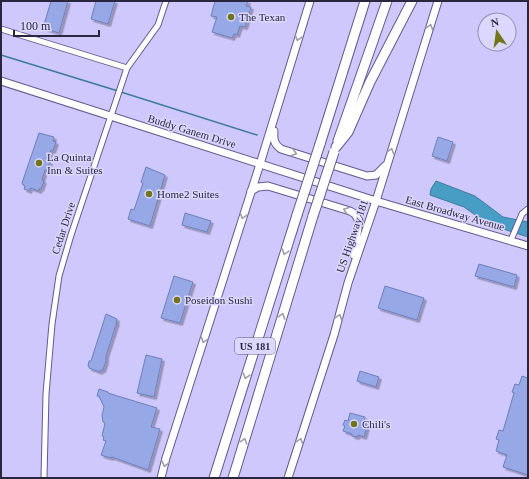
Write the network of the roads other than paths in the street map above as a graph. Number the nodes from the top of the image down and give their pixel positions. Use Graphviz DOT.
graph roads {
  1 [pos="166,1"];
  2 [pos="310,1"];
  3 [pos="365,1"];
  4 [pos="386,1"];
  5 [pos="412,1"];
  6 [pos="438,1"];
  7 [pos="1,28"];
  8 [pos="127,68"];
  9 [pos="1,81"];
  10 [pos="280,99"];
  11 [pos="112,116"];
  12 [pos="335,149"];
  13 [pos="260,164"];
  14 [pos="386,165"];
  15 [pos="251,191"];
  16 [pos="376,201"];
  17 [pos="528,209"];
  18 [pos="513,237"];
  19 [pos="528,246"];
  20 [pos="348,283"];
  21 [pos="220,459"];
  22 [pos="44,478"];
  23 [pos="161,478"];
  24 [pos="207,478"];
  25 [pos="214,478"];
  26 [pos="233,478"];
  27 [pos="288,478"];
  1 -- 8 [label="street, Cedar Drive"];
  2 -- 10 [label="main road, one-way"];
  3 -- 21 [label="highway, US 181, one-way, bridge"];
  4 -- 12 [label="highway, US 181"];
  5 -- 12 [label="highway"];
  14 -- 6 [label="main road, US Highway 181, one-way"];
  7 -- 8 [label="street"];
  8 -- 11 [label="street, Cedar Drive"];
  9 -- 11 [label="main road, Buddy Ganem Drive"];
  10 -- 13 [label="main road"];
  10 -- 14 [label="main road, one-way"];
  11 -- 13 [label="main road, Buddy Ganem Drive"];
  11 -- 22 [label="street, Cedar Drive"];
  26 -- 12 [label="highway, US 181, one-way, bridge"];
  13 -- 15 [label="main road"];
  13 -- 16 [label="main road, Buddy Ganem Drive"];
  14 -- 16 [label="main road, US Highway 181"];
  20 -- 15 [label="main road, one-way"];
  15 -- 23 [label="main road, one-way"];
  16 -- 18 [label="main road, East Broadway Avenue"];
  16 -- 20 [label="main road, US Highway 181"];
  17 -- 18 [label="street"];
  18 -- 19 [label="main road, East Broadway Avenue"];
  27 -- 20 [label="main road, US Highway 181, one-way"];
  21 -- 24 [label="highway"];
  21 -- 25 [label="highway, US 181"];
}
